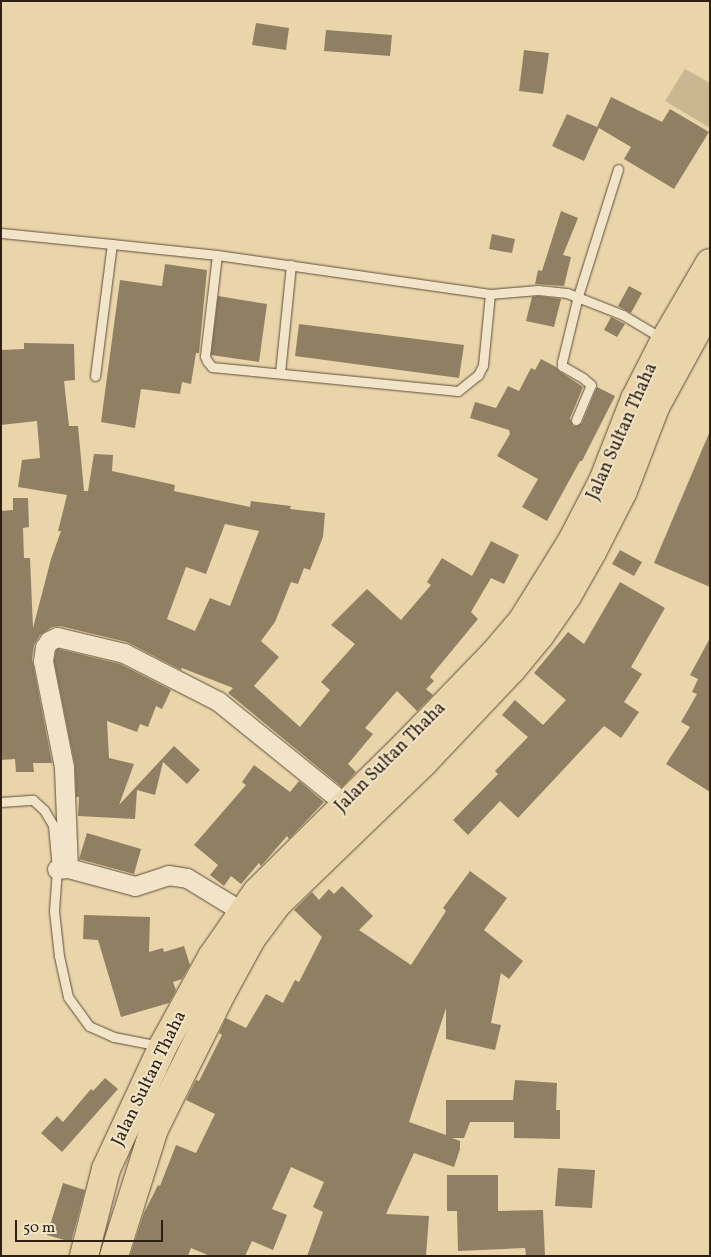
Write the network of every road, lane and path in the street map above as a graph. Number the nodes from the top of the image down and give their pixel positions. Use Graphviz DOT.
graph roads {
  1 [pos="618,168"];
  2 [pos="1,233"];
  3 [pos="112,244"];
  4 [pos="217,255"];
  5 [pos="710,263"];
  6 [pos="291,265"];
  7 [pos="490,294"];
  8 [pos="578,296"];
  9 [pos="710,306"];
  10 [pos="675,346"];
  11 [pos="280,373"];
  12 [pos="95,376"];
  13 [pos="576,420"];
  14 [pos="414,754"];
  15 [pos="1,802"];
  16 [pos="345,804"];
  17 [pos="62,868"];
  18 [pos="243,912"];
  19 [pos="163,1046"];
  20 [pos="190,1057"];
  21 [pos="84,1256"];
  22 [pos="114,1256"];
  1 -- 8 [label="lane"];
  2 -- 3 [label="lane"];
  3 -- 4 [label="lane"];
  3 -- 12 [label="lane"];
  4 -- 6 [label="lane"];
  4 -- 11 [label="lane"];
  5 -- 10 [label="highway, Jalan Sultan Thaha"];
  6 -- 7 [label="lane"];
  6 -- 11 [label="lane"];
  7 -- 8 [label="lane"];
  7 -- 11 [label="lane"];
  8 -- 10 [label="lane"];
  8 -- 13 [label="lane"];
  9 -- 10 [label="highway, Jalan Sultan Thaha"];
  10 -- 14 [label="highway, Jalan Sultan Thaha"];
  14 -- 16 [label="highway, Jalan Sultan Thaha"];
  14 -- 20 [label="highway, Jalan Sultan Thaha"];
  15 -- 17 [label="lane"];
  16 -- 17 [label="street"];
  16 -- 18 [label="highway, Jalan Sultan Thaha"];
  17 -- 18 [label="street"];
  17 -- 19 [label="lane"];
  18 -- 19 [label="highway, Jalan Sultan Thaha"];
  19 -- 20 [label="highway"];
  19 -- 21 [label="highway, Jalan Sultan Thaha"];
  20 -- 22 [label="highway, Jalan Sultan Thaha"];
}
